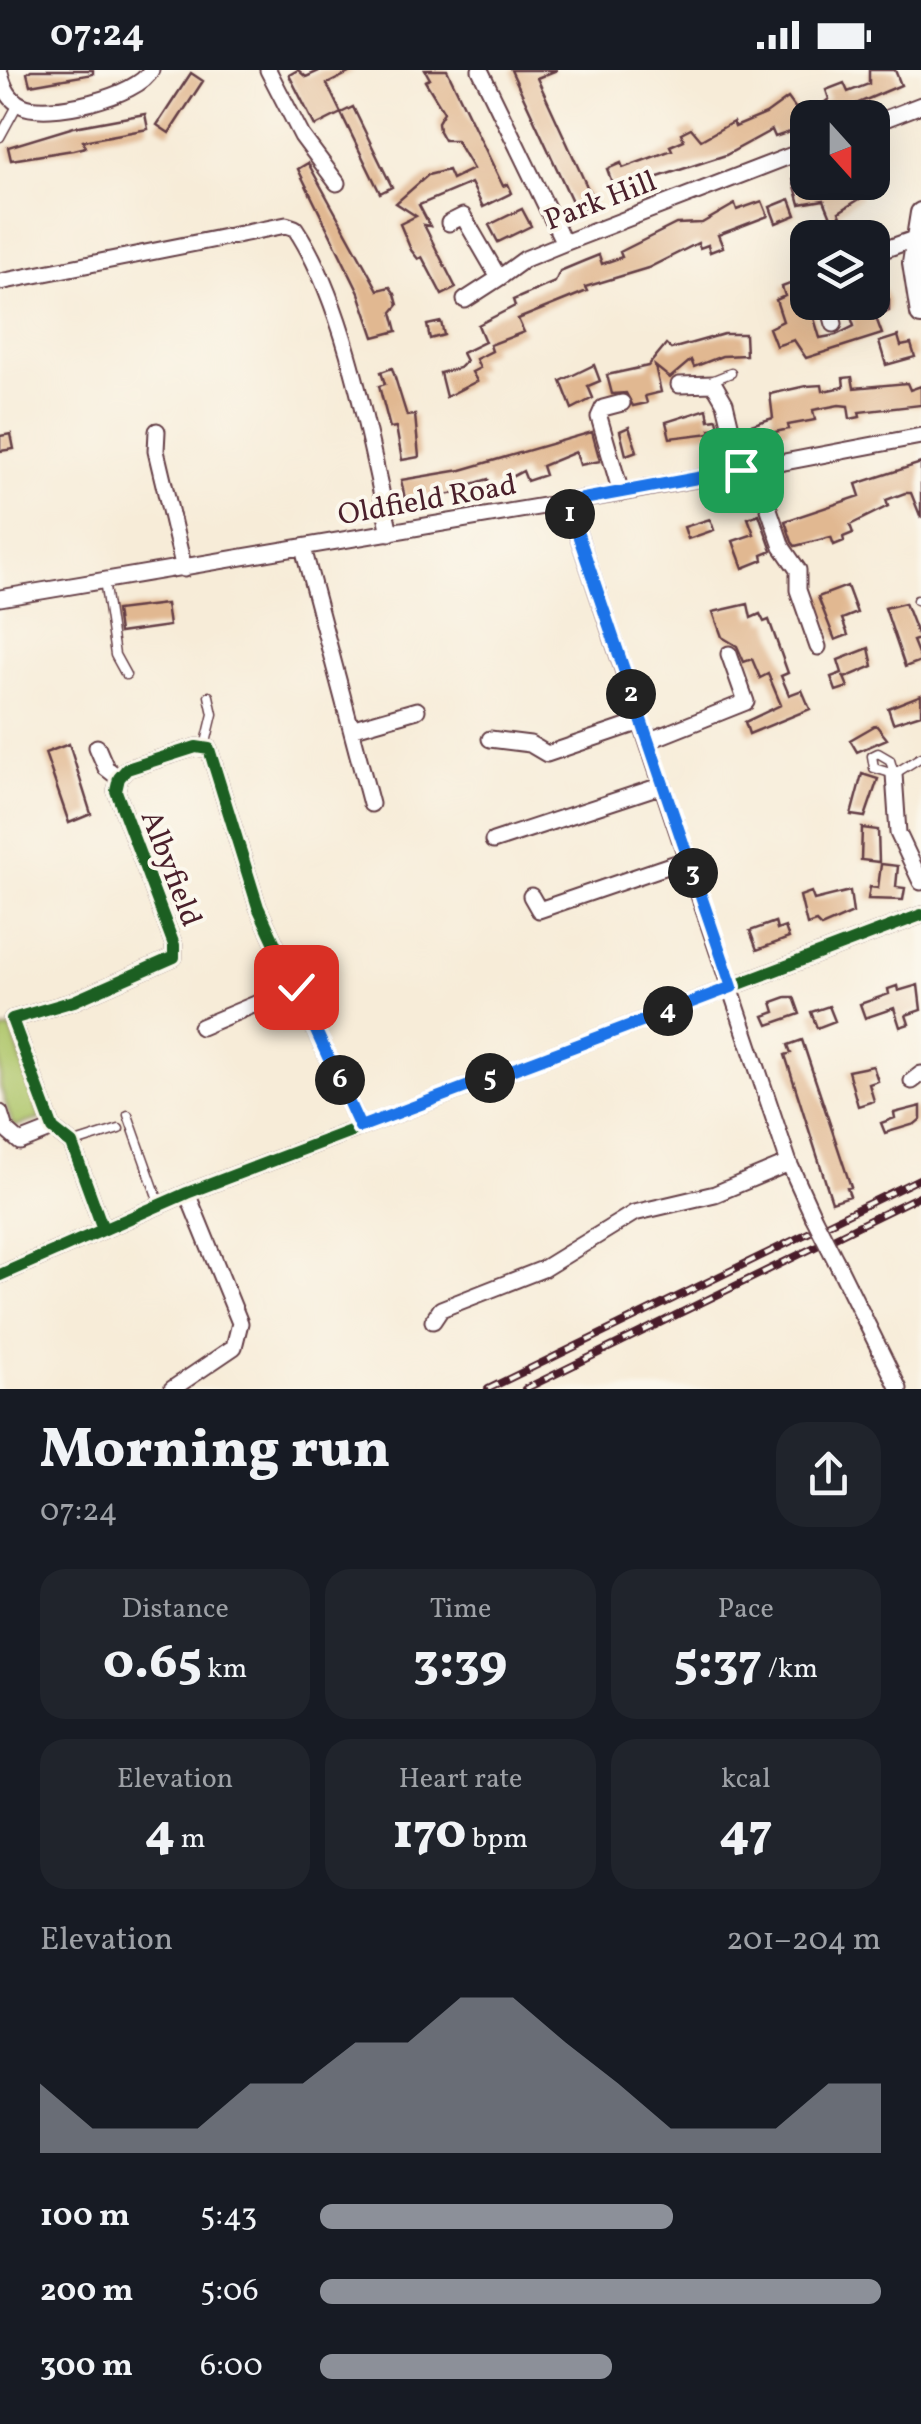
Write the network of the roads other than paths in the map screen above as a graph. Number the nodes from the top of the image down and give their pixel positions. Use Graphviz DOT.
graph roads {
  1 [pos="151,70"];
  2 [pos="268,70"];
  3 [pos="480,70"];
  4 [pos="0,73"];
  5 [pos="18,104"];
  6 [pos="921,105"];
  7 [pos="890,117"];
  8 [pos="0,138"];
  9 [pos="790,156"];
  10 [pos="337,170"];
  11 [pos="921,214"];
  12 [pos="449,224"];
  13 [pos="914,240"];
  14 [pos="564,243"];
  15 [pos="890,248"];
  16 [pos="499,278"];
  17 [pos="0,282"];
  18 [pos="465,300"];
  19 [pos="921,314"];
  20 [pos="833,320"];
  21 [pos="834,324"];
  22 [pos="731,373"];
  23 [pos="712,381"];
  24 [pos="679,385"];
  25 [pos="622,404"];
  26 [pos="157,431"];
  27 [pos="921,436"];
  28 [pos="748,469"];
  29 [pos="621,493"];
  30 [pos="567,502"];
  31 [pos="390,533"];
  32 [pos="304,548"];
  33 [pos="184,569"];
  34 [pos="104,580"];
  35 [pos="0,598"];
  36 [pos="818,647"];
  37 [pos="728,654"];
  38 [pos="126,675"];
  39 [pos="209,696"];
  40 [pos="417,710"];
  41 [pos="641,722"];
  42 [pos="351,729"];
  43 [pos="490,739"];
  44 [pos="648,741"];
  45 [pos="96,747"];
  46 [pos="205,747"];
  47 [pos="921,757"];
  48 [pos="894,774"];
  49 [pos="118,778"];
  50 [pos="663,786"];
  51 [pos="371,804"];
  52 [pos="493,841"];
  53 [pos="688,859"];
  54 [pos="921,882"];
  55 [pos="530,896"];
  56 [pos="921,915"];
  57 [pos="296,987"];
  58 [pos="732,987"];
  59 [pos="6,1021"];
  60 [pos="201,1027"];
  61 [pos="0,1113"];
  62 [pos="128,1116"];
  63 [pos="360,1127"];
  64 [pos="54,1129"];
  65 [pos="119,1129"];
  66 [pos="72,1144"];
  67 [pos="789,1163"];
  68 [pos="187,1193"];
  69 [pos="160,1205"];
  70 [pos="103,1229"];
  71 [pos="0,1275"];
  72 [pos="432,1321"];
  73 [pos="172,1389"];
  74 [pos="899,1389"];
  1 -- 5 [label="street"];
  2 -- 10 [label="street"];
  3 -- 14 [label="street"];
  4 -- 5 [label="street"];
  5 -- 8 [label="lane"];
  6 -- 7 [label="street"];
  9 -- 14 [label="street, Park Hill"];
  11 -- 13 [label="street"];
  12 -- 16 [label="street"];
  13 -- 15 [label="street"];
  13 -- 19 [label="street"];
  14 -- 16 [label="street, Park Hill"];
  16 -- 18 [label="street, Park Hill"];
  17 -- 31 [label="street"];
  20 -- 21 [label="street"];
  22 -- 23 [label="lane"];
  23 -- 24 [label="street"];
  23 -- 28 [label="street"];
  25 -- 29 [label="street"];
  26 -- 33 [label="street"];
  27 -- 28 [label="street, Oldfield Road"];
  28 -- 29 [label="street, Oldfield Road"];
  28 -- 36 [label="street"];
  29 -- 30 [label="street, Oldfield Road"];
  30 -- 31 [label="street, Oldfield Road"];
  30 -- 41 [label="street"];
  31 -- 32 [label="street, Oldfield Road"];
  32 -- 33 [label="street, Oldfield Road"];
  32 -- 42 [label="street"];
  33 -- 34 [label="street, Oldfield Road"];
  34 -- 35 [label="street, Oldfield Road"];
  34 -- 38 [label="lane"];
  37 -- 44 [label="street"];
  39 -- 46 [label="lane"];
  40 -- 42 [label="street"];
  41 -- 43 [label="street"];
  41 -- 44 [label="street"];
  42 -- 51 [label="street"];
  44 -- 50 [label="street"];
  45 -- 49 [label="street"];
  46 -- 49 [label="street, Albyfield"];
  46 -- 57 [label="street"];
  47 -- 48 [label="lane"];
  48 -- 54 [label="street"];
  49 -- 59 [label="street, Albyfield"];
  50 -- 52 [label="street"];
  50 -- 53 [label="street"];
  53 -- 55 [label="street"];
  53 -- 58 [label="street"];
  56 -- 58 [label="street"];
  57 -- 60 [label="street"];
  57 -- 63 [label="street"];
  58 -- 63 [label="street"];
  58 -- 67 [label="street"];
  59 -- 64 [label="street, Albyfield"];
  61 -- 64 [label="street"];
  62 -- 69 [label="lane"];
  63 -- 68 [label="street"];
  64 -- 66 [label="street, Albyfield"];
  65 -- 66 [label="lane"];
  66 -- 70 [label="street"];
  67 -- 72 [label="street"];
  67 -- 74 [label="street, bridge"];
  68 -- 69 [label="street"];
  68 -- 73 [label="street"];
  69 -- 70 [label="street"];
  70 -- 71 [label="street"];
}
